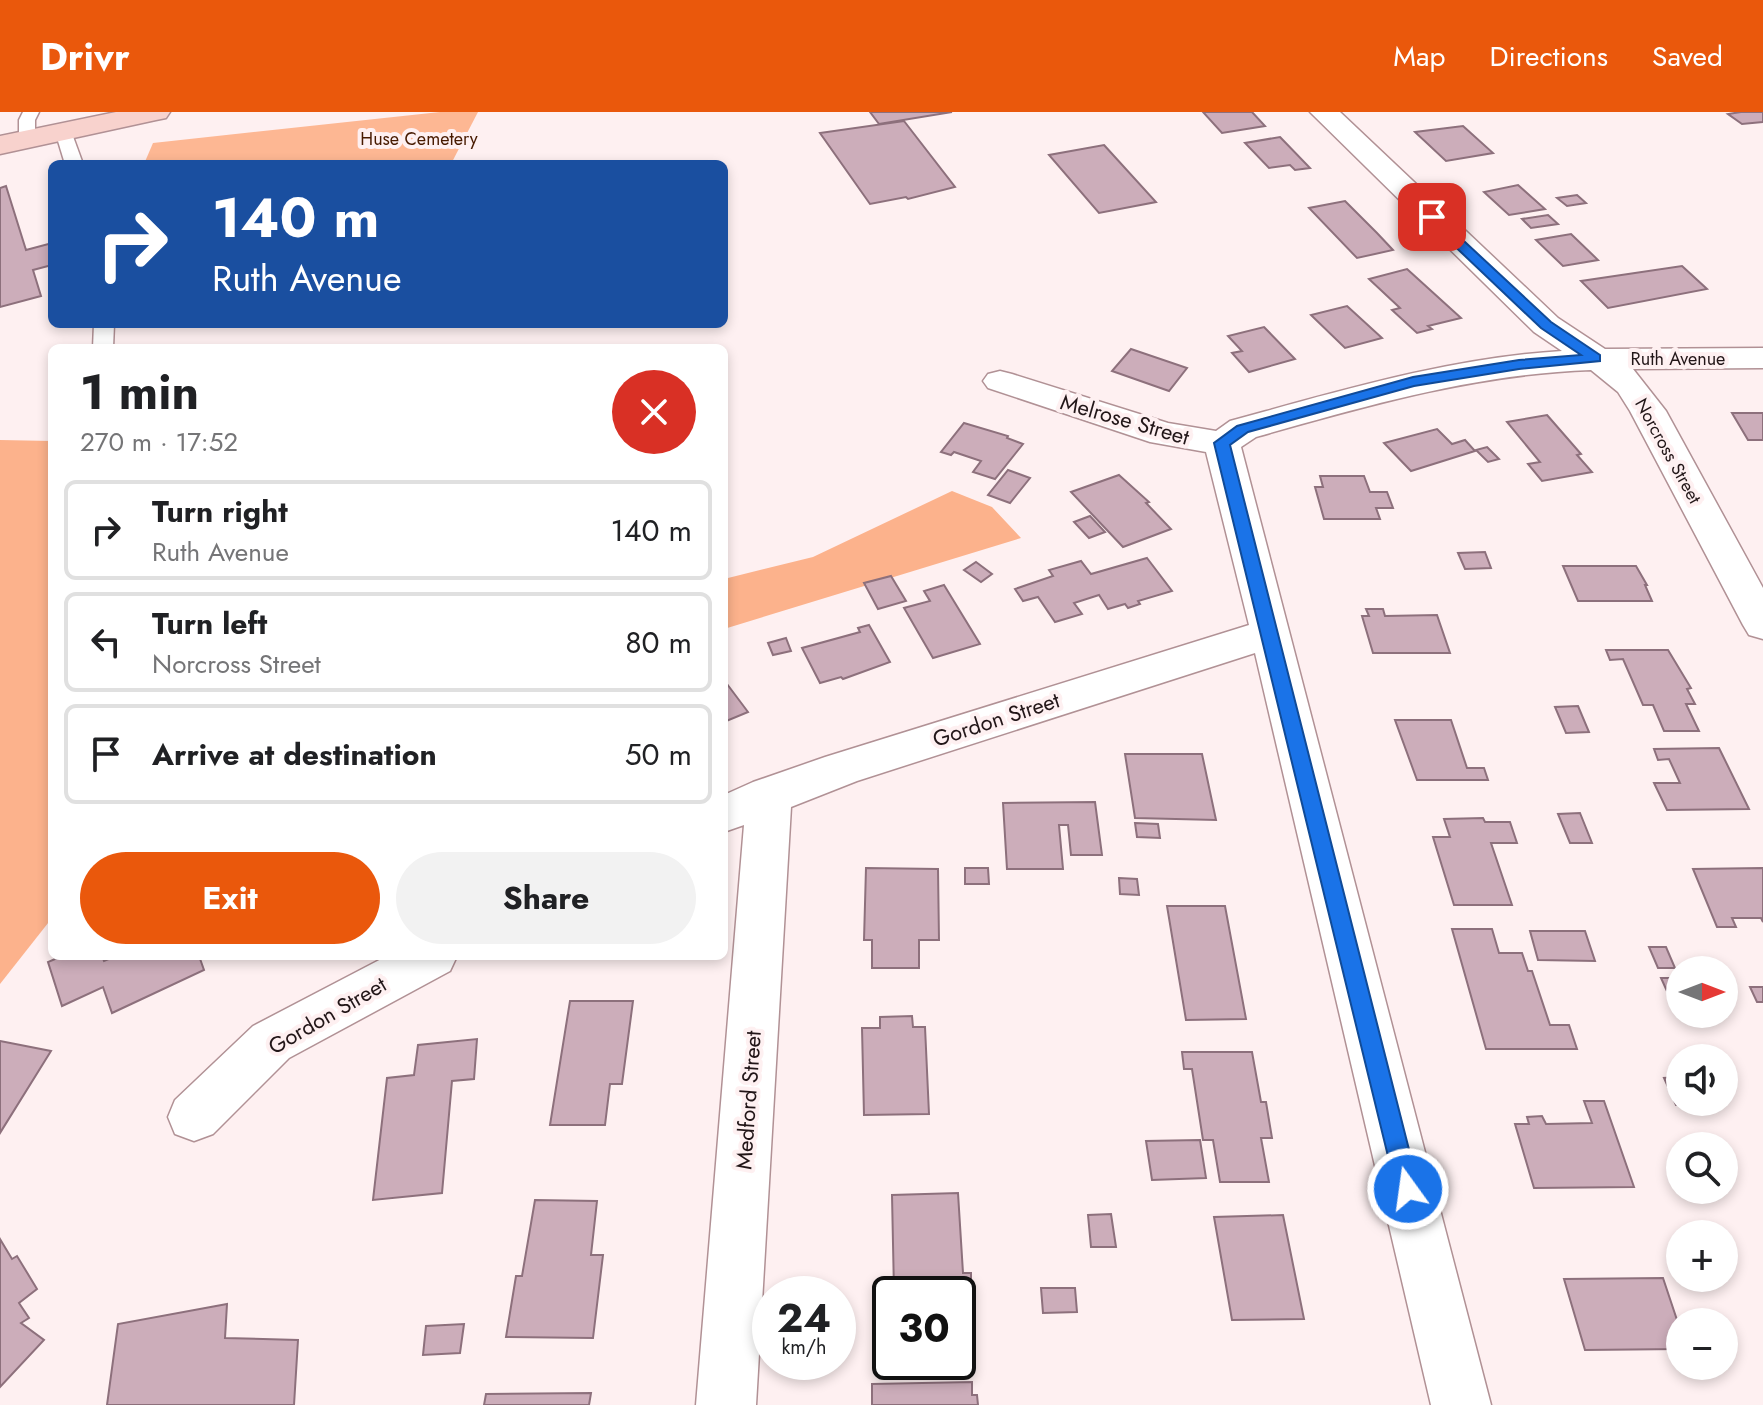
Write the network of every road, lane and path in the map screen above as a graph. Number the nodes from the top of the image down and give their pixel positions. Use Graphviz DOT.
graph roads {
  1 [pos="156,112"];
  2 [pos="1324,112"];
  3 [pos="63,131"];
  4 [pos="20,132"];
  5 [pos="73,160"];
  6 [pos="1595,358"];
  7 [pos="1763,358"];
  8 [pos="1000,381"];
  9 [pos="1222,443"];
  10 [pos="1763,625"];
  11 [pos="1271,633"];
  12 [pos="747,804"];
  13 [pos="425,960"];
  14 [pos="194,1117"];
  15 [pos="726,1405"];
  16 [pos="1461,1405"];
  1 -- 3 [label="main road"];
  2 -- 6 [label="street, Norcross Street"];
  3 -- 4 [label="main road"];
  3 -- 5 [label="lane"];
  6 -- 7 [label="street, Ruth Avenue"];
  6 -- 9 [label="street, Ruth Avenue"];
  6 -- 10 [label="street, Norcross Street"];
  8 -- 9 [label="street, Melrose Street"];
  9 -- 11 [label="street"];
  11 -- 12 [label="street, Gordon Street"];
  11 -- 16 [label="street"];
  12 -- 15 [label="street, Medford Street"];
  13 -- 14 [label="street, Gordon Street"];
}
